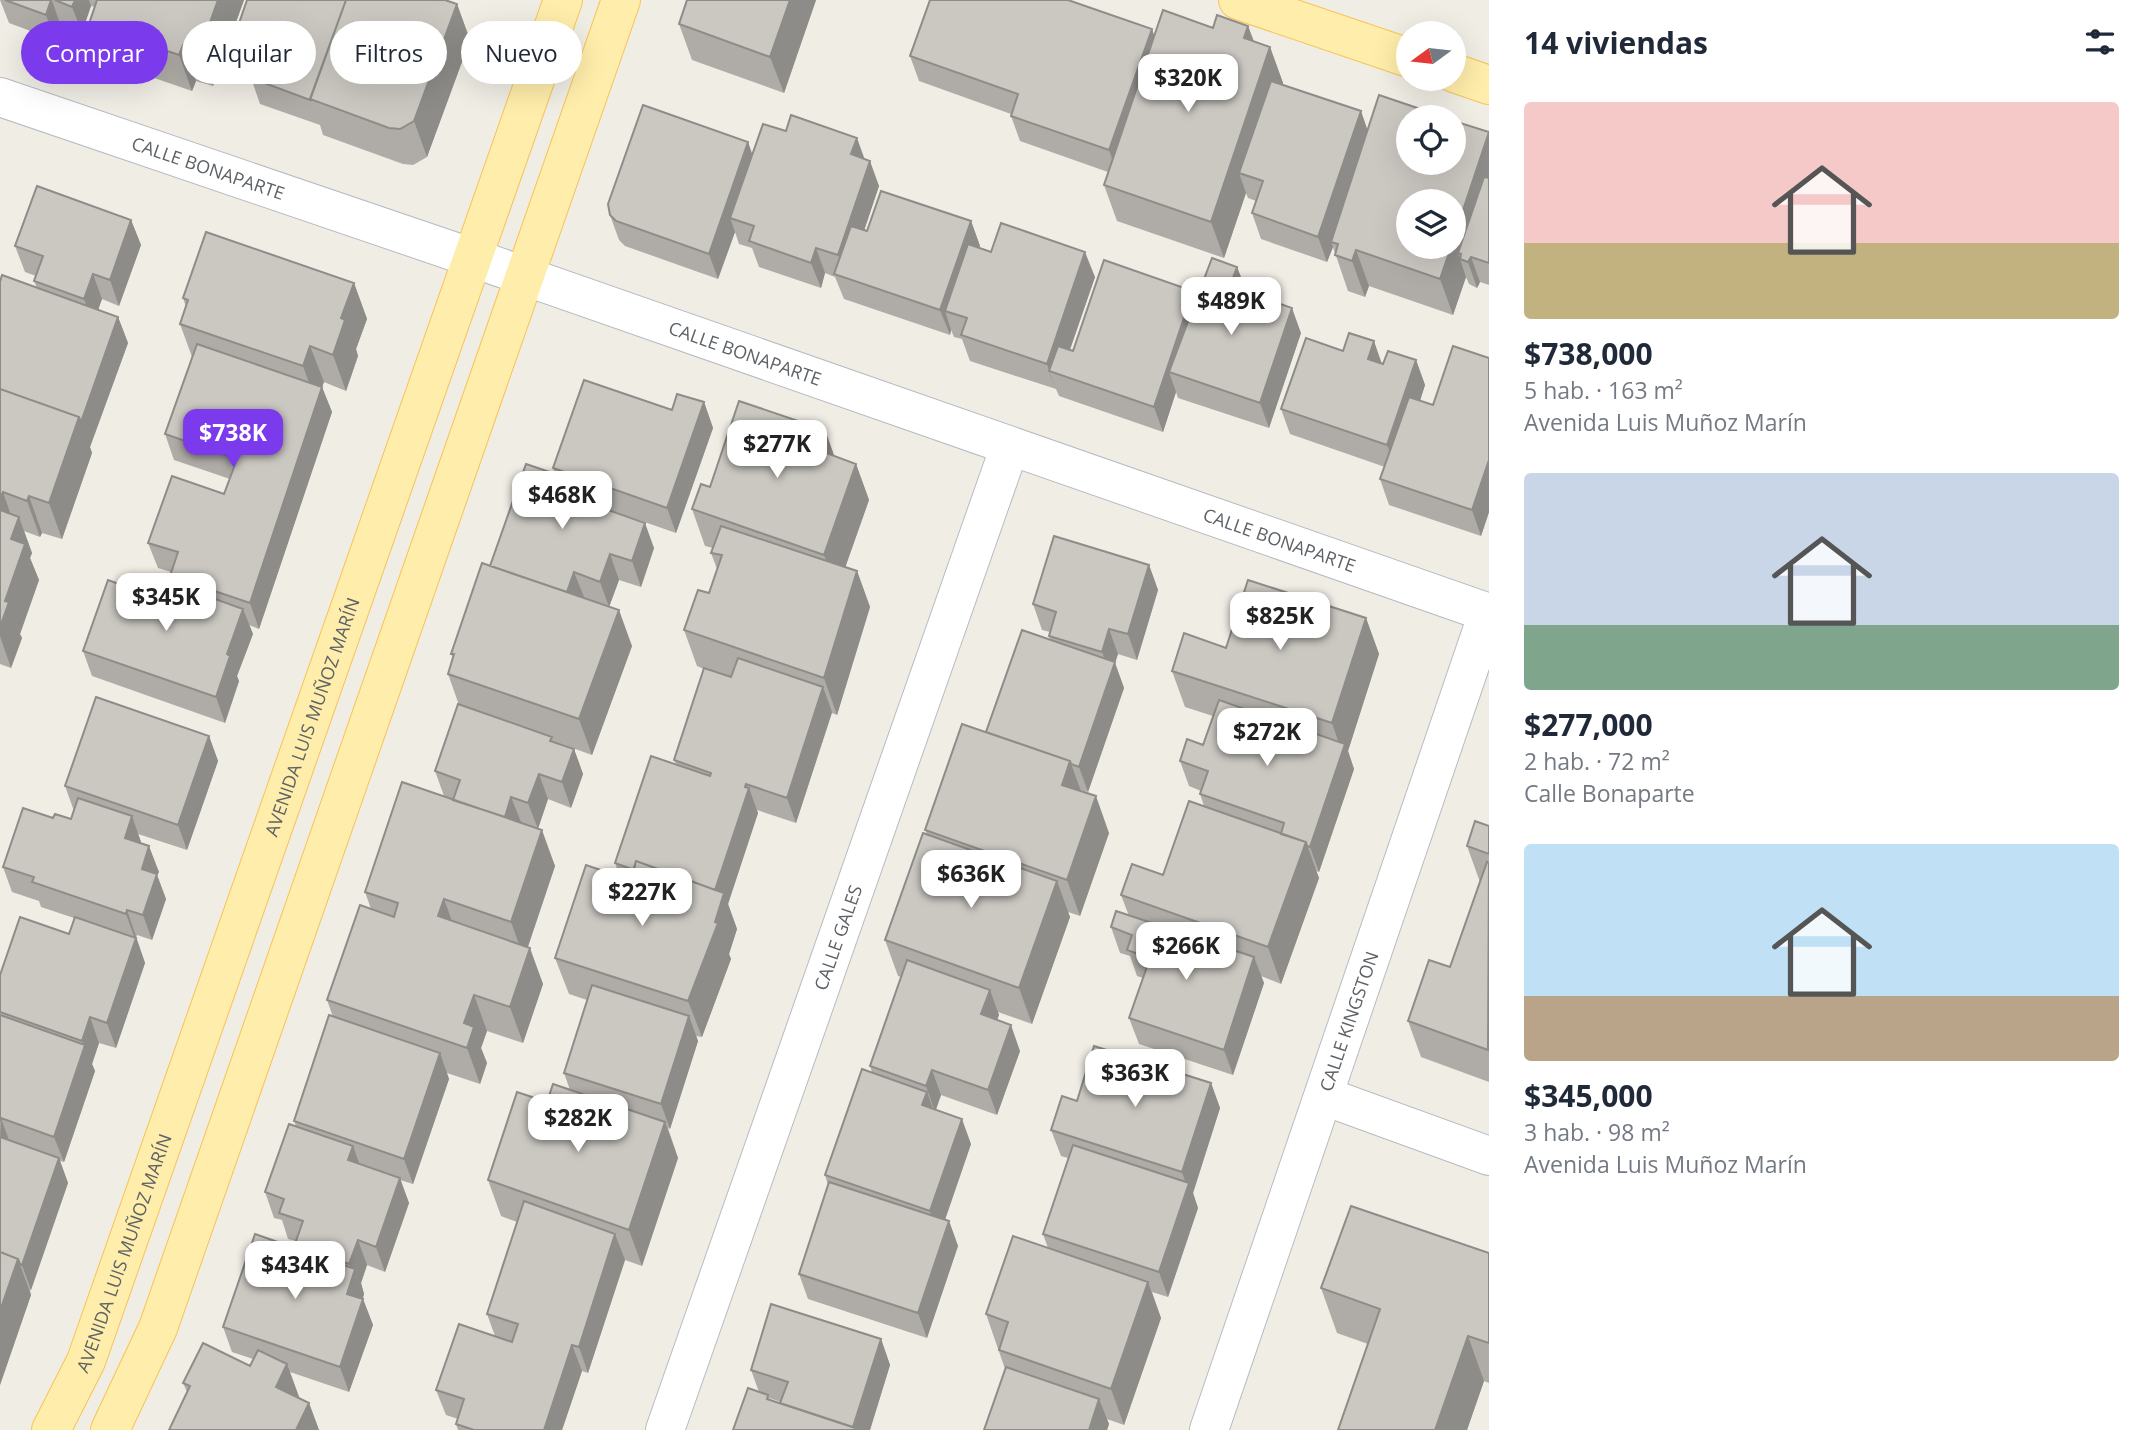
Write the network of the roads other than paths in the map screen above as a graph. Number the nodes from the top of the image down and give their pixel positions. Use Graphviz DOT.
graph roads {
  1 [pos="562,0"];
  2 [pos="621,0"];
  3 [pos="1238,0"];
  4 [pos="1396,54"];
  5 [pos="1466,77"];
  6 [pos="1489,85"];
  7 [pos="0,97"];
  8 [pos="470,257"];
  9 [pos="523,276"];
  10 [pos="1010,446"];
  11 [pos="1489,613"];
  12 [pos="1324,1096"];
  13 [pos="1489,1156"];
  14 [pos="51,1430"];
  15 [pos="110,1430"];
  16 [pos="665,1430"];
  17 [pos="1209,1430"];
  1 -- 8 [label="main road, AVENIDA LUIS MUÑOZ MARÍN"];
  2 -- 9 [label="main road"];
  3 -- 4 [label="main road"];
  5 -- 6 [label="main road"];
  7 -- 8 [label="street, CALLE BONAPARTE"];
  8 -- 9 [label="street, CALLE BONAPARTE"];
  8 -- 14 [label="main road, AVENIDA LUIS MUÑOZ MARÍN"];
  9 -- 10 [label="street, CALLE BONAPARTE"];
  9 -- 15 [label="main road"];
  10 -- 11 [label="street, CALLE BONAPARTE"];
  10 -- 16 [label="street, CALLE GALES"];
  11 -- 12 [label="street, CALLE KINGSTON"];
  12 -- 13 [label="street"];
  12 -- 17 [label="street, CALLE KINGSTON"];
}
